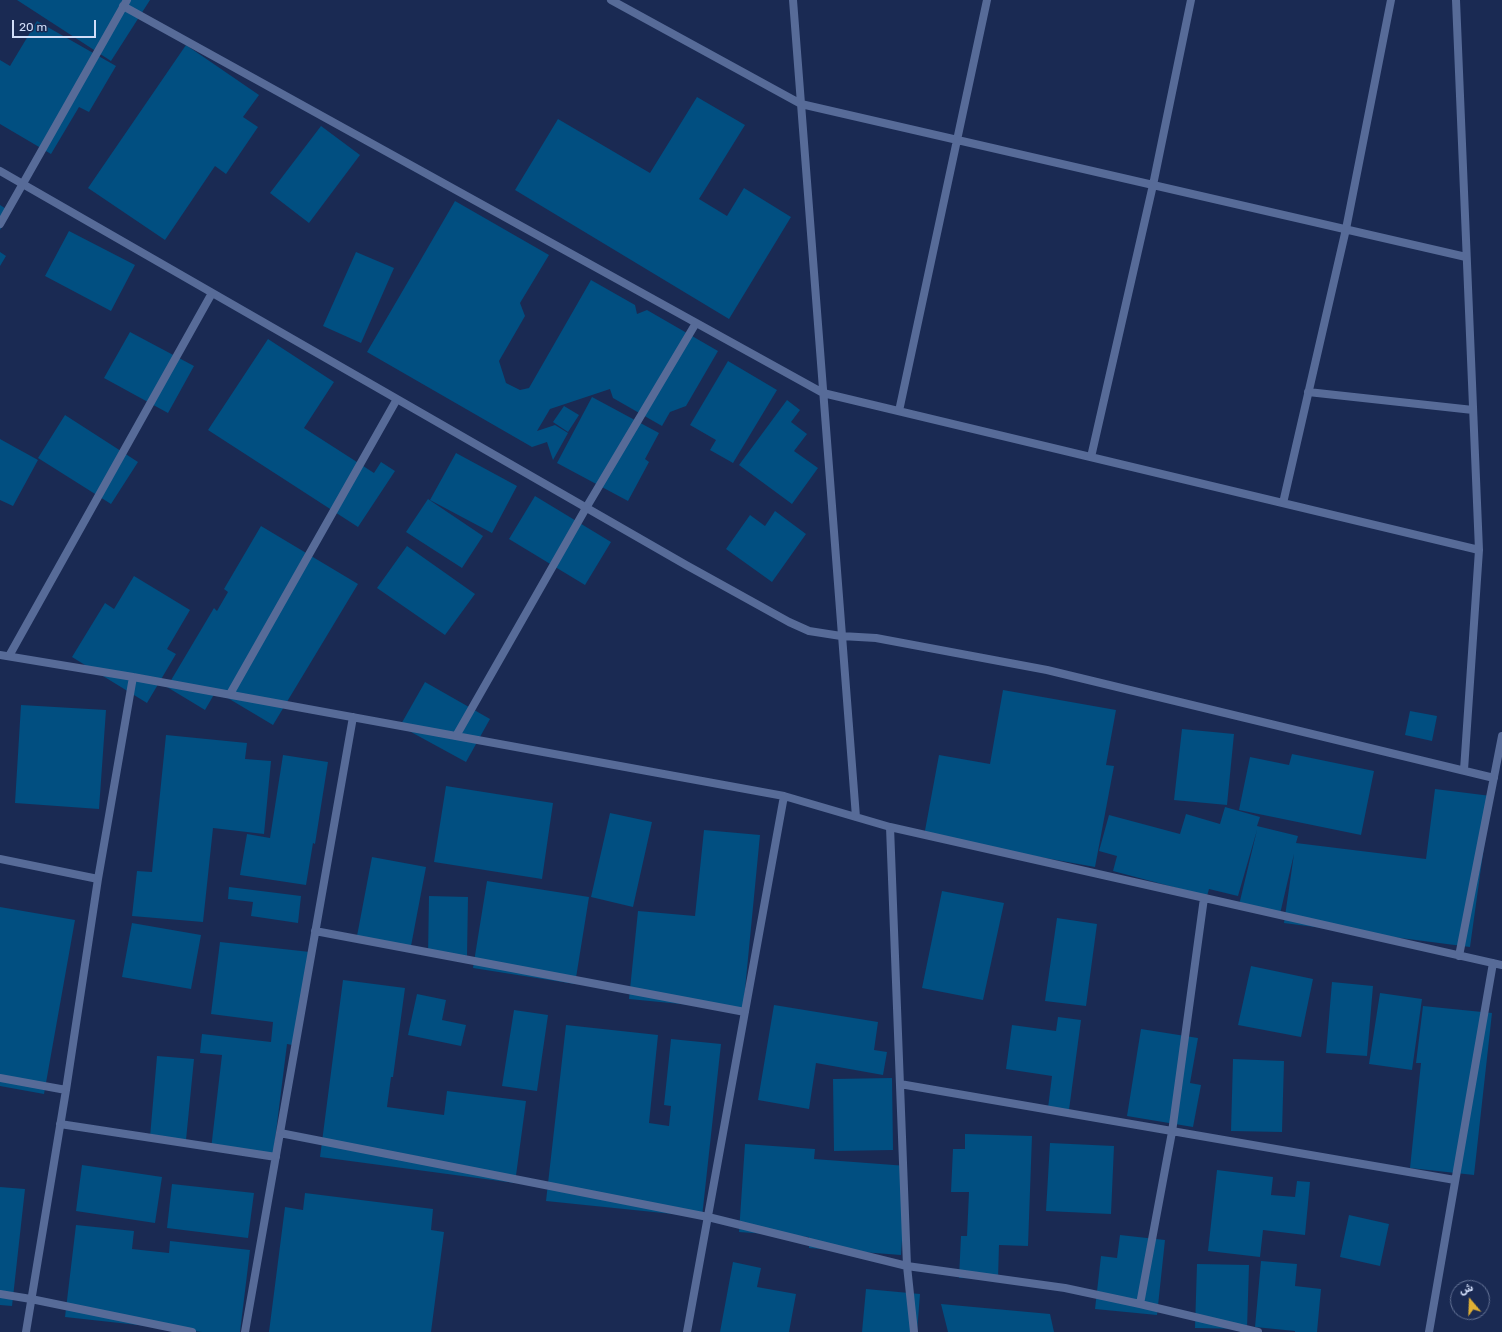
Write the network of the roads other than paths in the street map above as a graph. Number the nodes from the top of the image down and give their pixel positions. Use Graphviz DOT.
graph roads {
  1 [pos="612,0"];
  2 [pos="793,0"];
  3 [pos="987,0"];
  4 [pos="1191,0"];
  5 [pos="1391,0"];
  6 [pos="1456,0"];
  7 [pos="125,3"];
  8 [pos="800,104"];
  9 [pos="957,140"];
  10 [pos="0,171"];
  11 [pos="22,184"];
  12 [pos="1153,185"];
  13 [pos="0,224"];
  14 [pos="1346,229"];
  15 [pos="1466,257"];
  16 [pos="212,293"];
  17 [pos="696,323"];
  18 [pos="1308,392"];
  19 [pos="823,393"];
  20 [pos="397,399"];
  21 [pos="1473,410"];
  22 [pos="899,411"];
  23 [pos="1091,457"];
  24 [pos="1283,503"];
  25 [pos="586,508"];
  26 [pos="1479,550"];
  27 [pos="841,636"];
  28 [pos="0,655"];
  29 [pos="9,656"];
  30 [pos="133,676"];
  31 [pos="230,694"];
  32 [pos="353,717"];
  33 [pos="456,736"];
  34 [pos="1502,736"];
  35 [pos="1464,770"];
  36 [pos="1494,778"];
  37 [pos="784,796"];
  38 [pos="856,817"];
  39 [pos="890,828"];
  40 [pos="0,859"];
  41 [pos="98,879"];
  42 [pos="1204,898"];
  43 [pos="315,931"];
  44 [pos="1459,956"];
  45 [pos="1493,963"];
  46 [pos="1502,965"];
  47 [pos="746,1012"];
  48 [pos="0,1078"];
  49 [pos="900,1084"];
  50 [pos="66,1090"];
  51 [pos="60,1124"];
  52 [pos="1172,1132"];
  53 [pos="280,1133"];
  54 [pos="276,1158"];
  55 [pos="1456,1180"];
  56 [pos="708,1217"];
  57 [pos="907,1266"];
  58 [pos="0,1294"];
  59 [pos="31,1299"];
  60 [pos="1140,1304"];
  61 [pos="26,1332"];
  62 [pos="192,1332"];
  63 [pos="245,1332"];
  64 [pos="687,1332"];
  65 [pos="914,1332"];
  66 [pos="1258,1332"];
  67 [pos="1429,1332"];
  1 -- 8 [label="street"];
  2 -- 8 [label="street"];
  3 -- 9 [label="street"];
  4 -- 12 [label="street"];
  5 -- 14 [label="street"];
  6 -- 15 [label="street"];
  7 -- 11 [label="street"];
  7 -- 17 [label="street"];
  8 -- 9 [label="street"];
  8 -- 19 [label="street"];
  9 -- 12 [label="street"];
  9 -- 22 [label="street"];
  10 -- 11 [label="street"];
  11 -- 13 [label="street"];
  11 -- 16 [label="street"];
  12 -- 14 [label="street"];
  12 -- 23 [label="street"];
  14 -- 15 [label="street"];
  14 -- 18 [label="street"];
  15 -- 21 [label="street"];
  16 -- 20 [label="street"];
  16 -- 29 [label="street"];
  17 -- 19 [label="street"];
  17 -- 25 [label="street"];
  18 -- 21 [label="street"];
  18 -- 24 [label="street"];
  19 -- 22 [label="street"];
  19 -- 27 [label="street"];
  20 -- 25 [label="street"];
  20 -- 31 [label="street"];
  21 -- 26 [label="street"];
  22 -- 23 [label="street"];
  23 -- 24 [label="street"];
  24 -- 26 [label="street"];
  25 -- 27 [label="street"];
  25 -- 33 [label="street"];
  26 -- 35 [label="street"];
  27 -- 35 [label="street"];
  27 -- 38 [label="street"];
  28 -- 29 [label="street"];
  29 -- 30 [label="street"];
  30 -- 31 [label="street"];
  30 -- 41 [label="street"];
  31 -- 32 [label="street"];
  32 -- 33 [label="street"];
  32 -- 43 [label="street"];
  33 -- 37 [label="street"];
  34 -- 36 [label="street"];
  35 -- 36 [label="street"];
  36 -- 44 [label="street"];
  37 -- 38 [label="street"];
  37 -- 47 [label="street"];
  38 -- 39 [label="street"];
  39 -- 42 [label="street"];
  39 -- 49 [label="street"];
  40 -- 41 [label="street"];
  41 -- 50 [label="street"];
  42 -- 44 [label="street"];
  42 -- 52 [label="street"];
  43 -- 47 [label="street"];
  43 -- 53 [label="street"];
  44 -- 45 [label="street"];
  45 -- 46 [label="street"];
  45 -- 55 [label="street"];
  47 -- 56 [label="street"];
  48 -- 50 [label="street"];
  49 -- 52 [label="street"];
  49 -- 57 [label="street"];
  50 -- 51 [label="street"];
  51 -- 54 [label="street"];
  51 -- 59 [label="street"];
  52 -- 55 [label="street"];
  52 -- 60 [label="street"];
  53 -- 54 [label="street"];
  53 -- 56 [label="street"];
  54 -- 63 [label="street"];
  55 -- 67 [label="street"];
  56 -- 57 [label="street"];
  56 -- 64 [label="street"];
  57 -- 60 [label="street"];
  57 -- 65 [label="street"];
  58 -- 59 [label="street"];
  59 -- 61 [label="street"];
  59 -- 62 [label="street"];
  60 -- 66 [label="street"];
}
